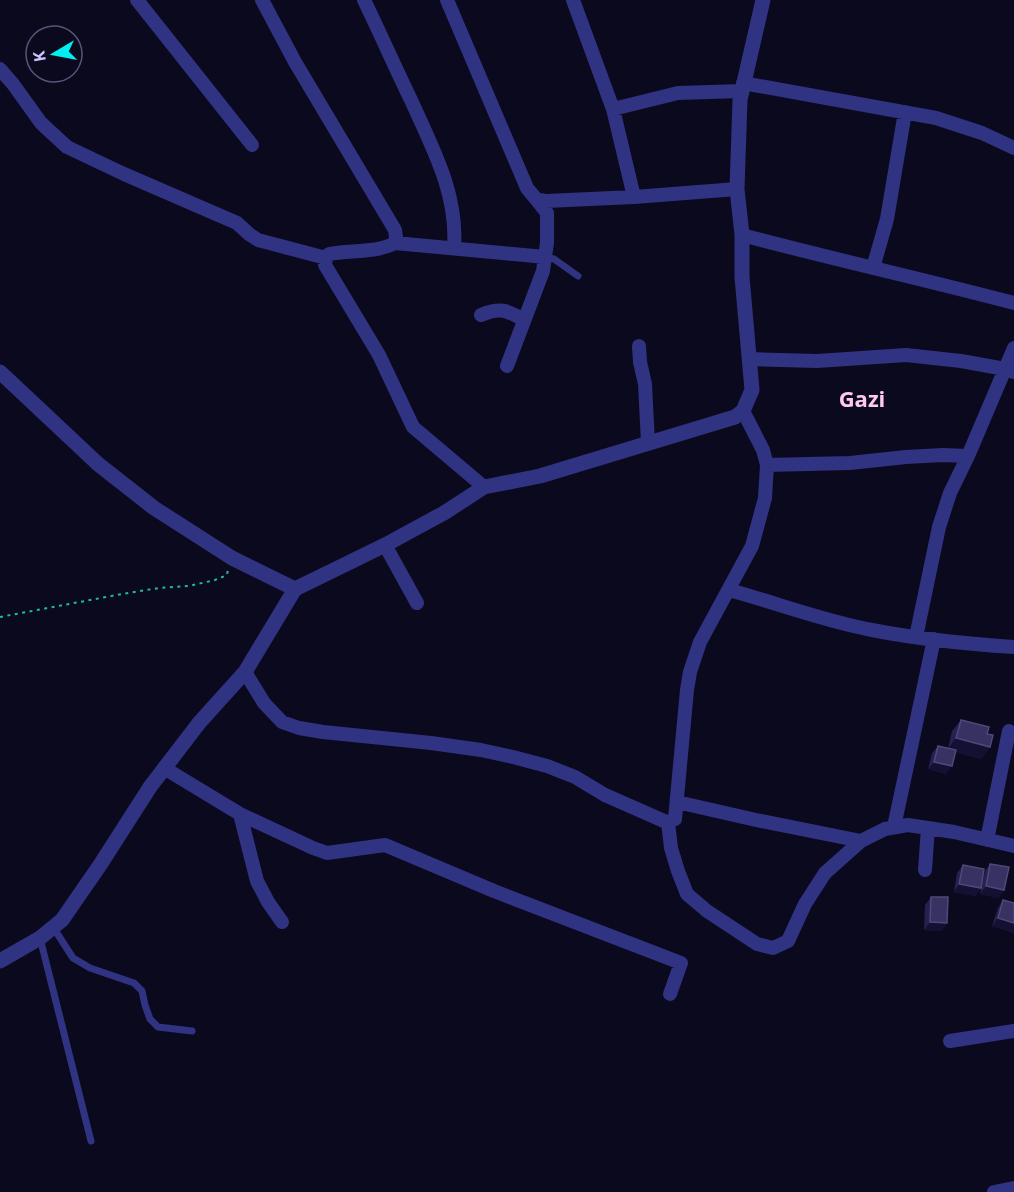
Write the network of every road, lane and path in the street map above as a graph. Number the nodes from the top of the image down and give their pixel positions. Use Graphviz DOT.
graph roads {
  1 [pos="137,0"];
  2 [pos="262,0"];
  3 [pos="364,0"];
  4 [pos="447,0"];
  5 [pos="573,0"];
  6 [pos="763,0"];
  7 [pos="0,69"];
  8 [pos="742,87"];
  9 [pos="613,109"];
  10 [pos="904,112"];
  11 [pos="252,145"];
  12 [pos="1014,148"];
  13 [pos="737,189"];
  14 [pos="634,197"];
  15 [pos="536,199"];
  16 [pos="742,235"];
  17 [pos="394,243"];
  18 [pos="454,248"];
  19 [pos="545,257"];
  20 [pos="326,258"];
  21 [pos="873,268"];
  22 [pos="578,276"];
  23 [pos="1014,303"];
  24 [pos="481,315"];
  25 [pos="524,320"];
  26 [pos="639,346"];
  27 [pos="1014,348"];
  28 [pos="749,359"];
  29 [pos="507,366"];
  30 [pos="1010,370"];
  31 [pos="0,372"];
  32 [pos="743,411"];
  33 [pos="648,443"];
  34 [pos="968,456"];
  35 [pos="767,465"];
  36 [pos="483,487"];
  37 [pos="385,545"];
  38 [pos="232,558"];
  39 [pos="296,589"];
  40 [pos="729,590"];
  41 [pos="417,603"];
  42 [pos="0,618"];
  43 [pos="916,637"];
  44 [pos="934,639"];
  45 [pos="1014,647"];
  46 [pos="245,672"];
  47 [pos="1009,731"];
  48 [pos="164,768"];
  49 [pos="677,802"];
  50 [pos="240,814"];
  51 [pos="668,822"];
  52 [pos="894,827"];
  53 [pos="928,828"];
  54 [pos="987,840"];
  55 [pos="861,841"];
  56 [pos="1014,846"];
  57 [pos="925,870"];
  58 [pos="282,922"];
  59 [pos="53,927"];
  60 [pos="40,938"];
  61 [pos="0,961"];
  62 [pos="670,994"];
  63 [pos="192,1031"];
  64 [pos="1014,1031"];
  65 [pos="950,1041"];
  66 [pos="91,1141"];
  67 [pos="1014,1188"];
  68 [pos="994,1192"];
  1 -- 11 [label="street"];
  2 -- 17 [label="street"];
  3 -- 18 [label="street"];
  4 -- 15 [label="street"];
  5 -- 9 [label="street"];
  6 -- 8 [label="street"];
  7 -- 20 [label="street"];
  8 -- 9 [label="street"];
  8 -- 10 [label="street"];
  8 -- 13 [label="street"];
  9 -- 14 [label="street"];
  10 -- 12 [label="street"];
  10 -- 21 [label="street"];
  13 -- 14 [label="street"];
  13 -- 16 [label="street"];
  14 -- 15 [label="street"];
  15 -- 19 [label="street"];
  16 -- 21 [label="street"];
  16 -- 28 [label="street"];
  17 -- 18 [label="street"];
  17 -- 20 [label="street"];
  18 -- 19 [label="street"];
  19 -- 22 [label="lane"];
  19 -- 25 [label="street"];
  20 -- 36 [label="street"];
  21 -- 23 [label="street"];
  24 -- 25 [label="street"];
  25 -- 29 [label="street"];
  26 -- 33 [label="street"];
  27 -- 30 [label="street"];
  28 -- 30 [label="street"];
  28 -- 32 [label="street"];
  30 -- 34 [label="street"];
  31 -- 38 [label="street"];
  32 -- 33 [label="street"];
  32 -- 35 [label="street"];
  33 -- 36 [label="street"];
  34 -- 35 [label="street"];
  34 -- 43 [label="street"];
  35 -- 40 [label="street"];
  36 -- 37 [label="street"];
  37 -- 39 [label="street"];
  37 -- 41 [label="street"];
  38 -- 39 [label="street"];
  38 -- 42 [label="path"];
  39 -- 46 [label="street"];
  40 -- 43 [label="street"];
  40 -- 49 [label="street"];
  43 -- 44 [label="street"];
  44 -- 45 [label="street"];
  44 -- 52 [label="street"];
  46 -- 48 [label="street"];
  46 -- 51 [label="street"];
  47 -- 54 [label="street"];
  48 -- 50 [label="street"];
  48 -- 59 [label="street"];
  49 -- 51 [label="street"];
  49 -- 55 [label="street"];
  50 -- 58 [label="street"];
  50 -- 62 [label="street"];
  51 -- 55 [label="street"];
  52 -- 53 [label="street"];
  52 -- 55 [label="street"];
  53 -- 54 [label="street"];
  53 -- 57 [label="street"];
  54 -- 56 [label="street"];
  59 -- 60 [label="street"];
  59 -- 63 [label="lane"];
  60 -- 61 [label="street"];
  60 -- 66 [label="lane"];
  64 -- 65 [label="street"];
  67 -- 68 [label="street"];
}
